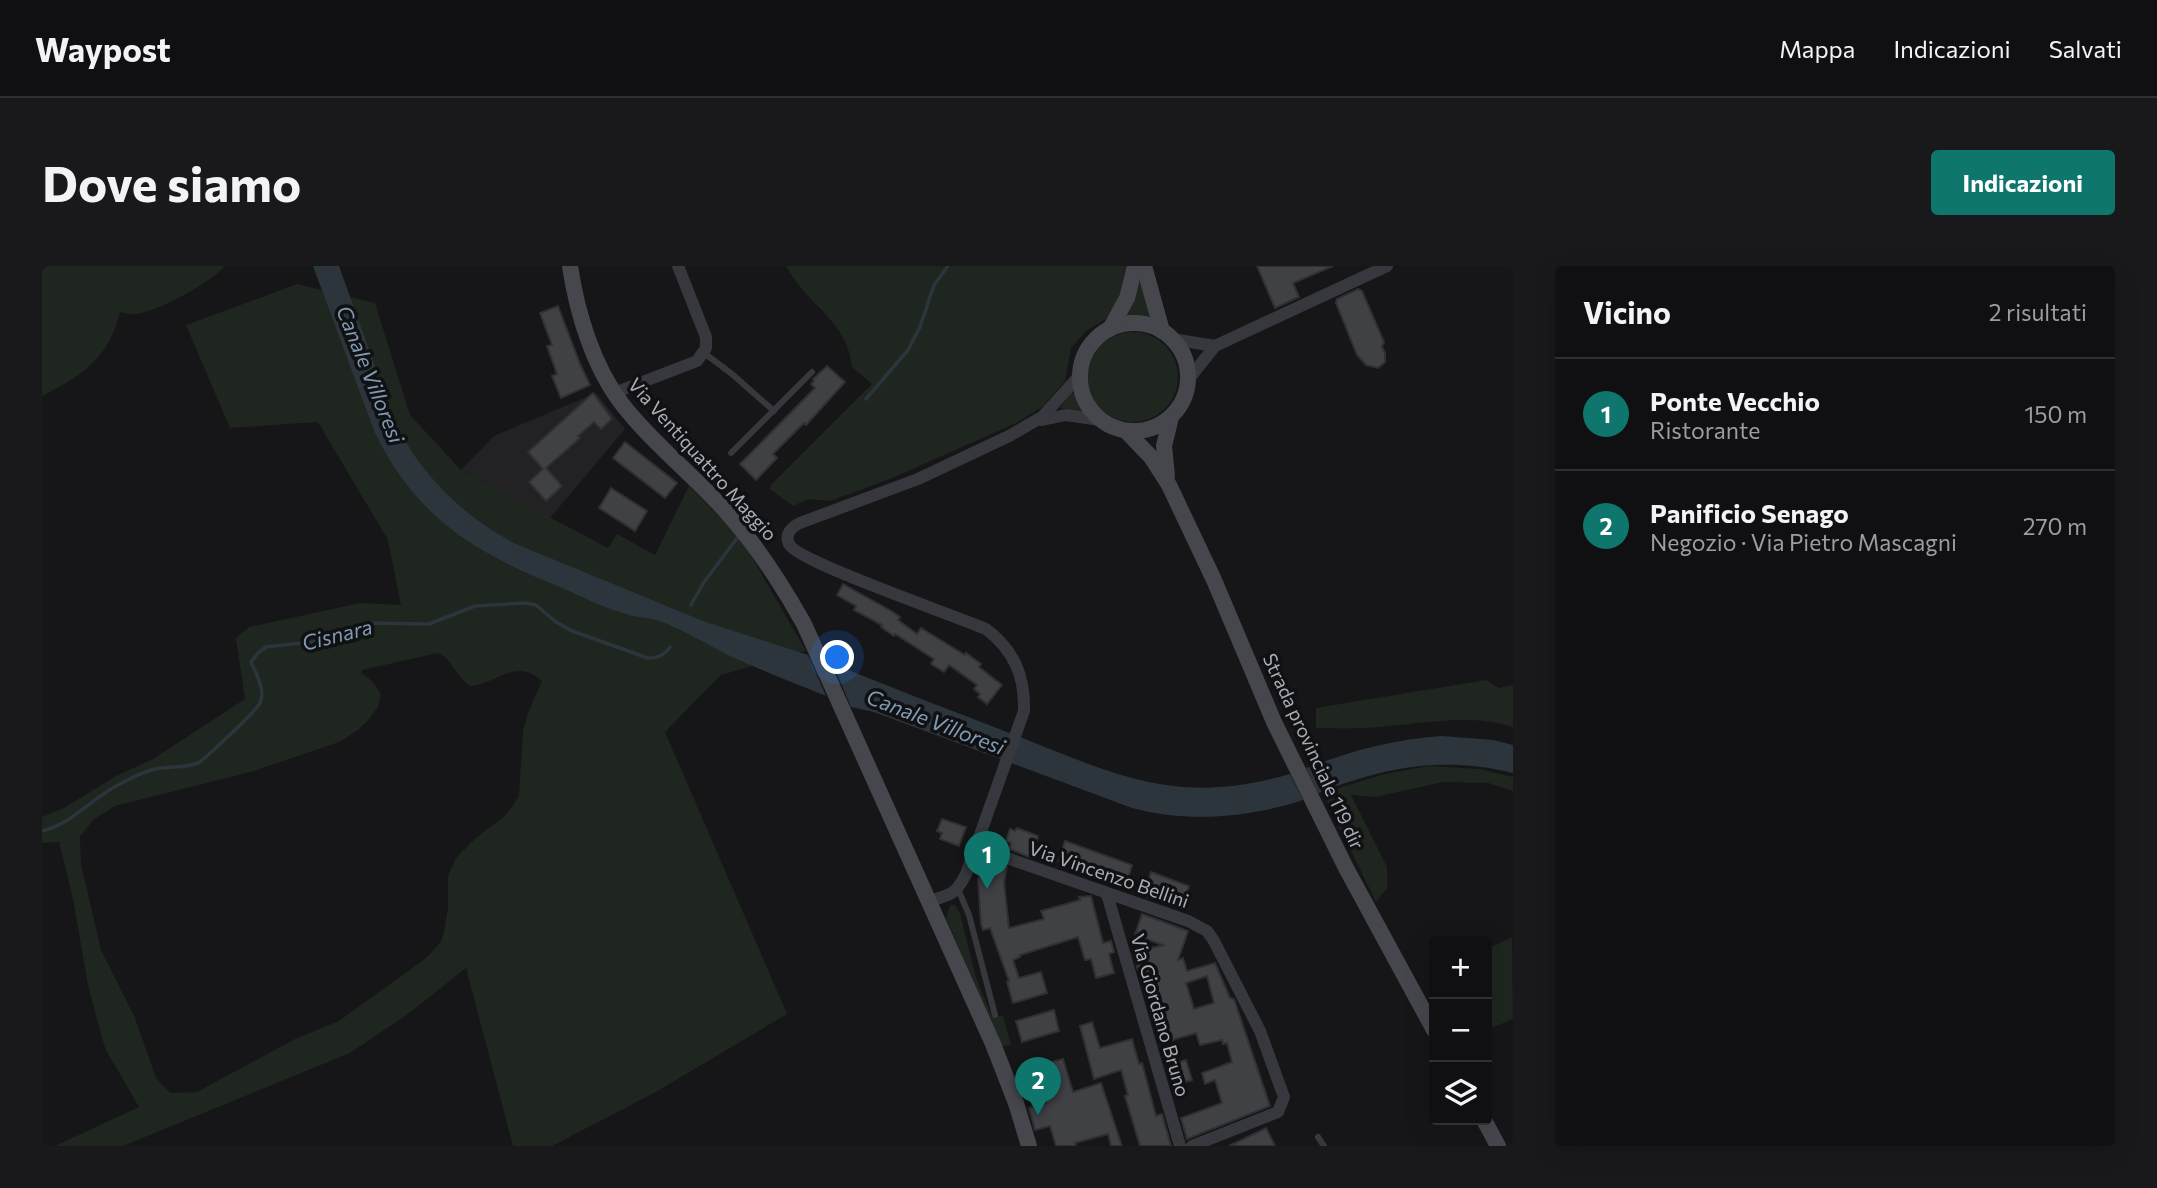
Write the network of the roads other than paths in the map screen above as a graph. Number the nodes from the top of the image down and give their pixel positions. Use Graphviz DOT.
graph roads {
  1 [pos="570,266"];
  2 [pos="678,266"];
  3 [pos="1135,266"];
  4 [pos="1144,266"];
  5 [pos="1387,266"];
  6 [pos="1110,329"];
  7 [pos="1167,335"];
  8 [pos="1215,346"];
  9 [pos="704,353"];
  10 [pos="812,372"];
  11 [pos="1080,375"];
  12 [pos="1188,380"];
  13 [pos="614,393"];
  14 [pos="774,411"];
  15 [pos="1171,417"];
  16 [pos="1100,420"];
  17 [pos="1032,424"];
  18 [pos="1126,431"];
  19 [pos="731,453"];
  20 [pos="1169,485"];
  21 [pos="975,847"];
  22 [pos="958,889"];
  23 [pos="1107,894"];
  24 [pos="929,901"];
  25 [pos="995,1016"];
  26 [pos="1429,1021"];
  27 [pos="1486,1125"];
  28 [pos="1318,1137"];
  29 [pos="1029,1146"];
  30 [pos="1180,1146"];
  31 [pos="1192,1146"];
  32 [pos="1324,1146"];
  33 [pos="1498,1146"];
  1 -- 13 [label="street, Via Ventiquattro Maggio"];
  2 -- 9 [label="street"];
  3 -- 6 [label="street"];
  4 -- 7 [label="street"];
  5 -- 8 [label="street"];
  6 -- 7 [label="street"];
  6 -- 11 [label="street"];
  7 -- 8 [label="street"];
  7 -- 12 [label="street"];
  8 -- 12 [label="street"];
  9 -- 13 [label="street"];
  9 -- 14 [label="lane"];
  10 -- 14 [label="lane"];
  11 -- 16 [label="street"];
  11 -- 17 [label="street"];
  12 -- 15 [label="street"];
  13 -- 24 [label="street, Via Ventiquattro Maggio"];
  14 -- 19 [label="lane"];
  15 -- 18 [label="street"];
  15 -- 20 [label="street, Strada provinciale 119 dir"];
  16 -- 17 [label="street"];
  16 -- 18 [label="street"];
  17 -- 21 [label="street"];
  18 -- 20 [label="street, Strada provinciale 119 dir"];
  20 -- 26 [label="street, Strada provinciale 119 dir"];
  21 -- 22 [label="street"];
  21 -- 23 [label="street, Via Vincenzo Bellini"];
  22 -- 24 [label="street"];
  22 -- 25 [label="lane"];
  23 -- 30 [label="street, Via Giordano Bruno"];
  23 -- 31 [label="street, Via Vincenzo Bellini"];
  24 -- 29 [label="street, Via Ventiquattro Maggio"];
  27 -- 33 [label="street"];
  28 -- 32 [label="lane"];
}
